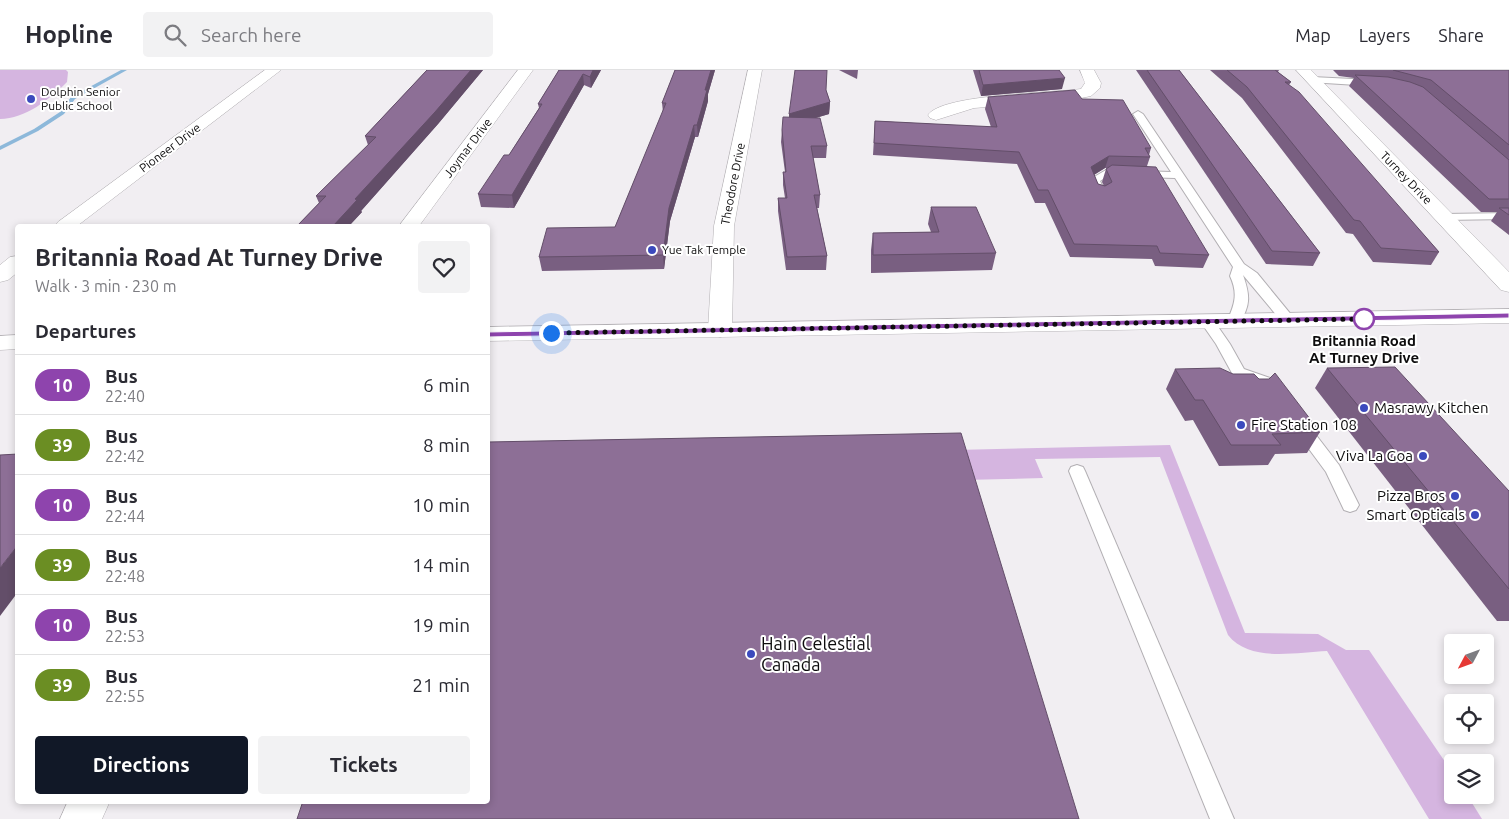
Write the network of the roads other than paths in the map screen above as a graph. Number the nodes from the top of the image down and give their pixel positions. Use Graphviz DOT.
graph roads {
  1 [pos="274,70"];
  2 [pos="526,70"];
  3 [pos="754,70"];
  4 [pos="1087,70"];
  5 [pos="1308,75"];
  6 [pos="1382,83"];
  7 [pos="1138,114"];
  8 [pos="936,115"];
  9 [pos="1178,175"];
  10 [pos="1100,194"];
  11 [pos="1509,216"];
  12 [pos="1444,217"];
  13 [pos="68,224"];
  14 [pos="410,224"];
  15 [pos="15,264"];
  16 [pos="1239,267"];
  17 [pos="0,275"];
  18 [pos="1509,285"];
  19 [pos="1509,316"];
  20 [pos="1288,320"];
  21 [pos="1207,321"];
  22 [pos="1234,321"];
  23 [pos="720,330"];
  24 [pos="531,333"];
  25 [pos="490,334"];
  26 [pos="15,342"];
  27 [pos="0,343"];
  28 [pos="490,343"];
  29 [pos="1238,372"];
  30 [pos="1253,394"];
  31 [pos="1277,396"];
  32 [pos="1288,411"];
  33 [pos="1077,471"];
  34 [pos="1350,505"];
  35 [pos="88,804"];
  36 [pos="80,819"];
  37 [pos="1222,819"];
  1 -- 13 [label="street, Pioneer Drive"];
  2 -- 14 [label="street, Joymar Drive"];
  3 -- 23 [label="street, Theodore Drive"];
  4 -- 8 [label="street"];
  5 -- 6 [label="lane"];
  5 -- 12 [label="street, Turney Drive"];
  7 -- 9 [label="lane"];
  9 -- 10 [label="lane"];
  9 -- 16 [label="lane"];
  11 -- 12 [label="lane"];
  12 -- 18 [label="street, Turney Drive"];
  15 -- 17 [label="street"];
  16 -- 20 [label="lane"];
  16 -- 22 [label="lane"];
  19 -- 20 [label="street"];
  20 -- 22 [label="street"];
  21 -- 22 [label="street"];
  21 -- 23 [label="street"];
  21 -- 29 [label="lane"];
  23 -- 24 [label="street"];
  24 -- 25 [label="street"];
  24 -- 28 [label="street"];
  26 -- 27 [label="street"];
  29 -- 30 [label="lane"];
  29 -- 31 [label="lane"];
  32 -- 34 [label="lane"];
  33 -- 37 [label="lane"];
  35 -- 36 [label="street"];
}
